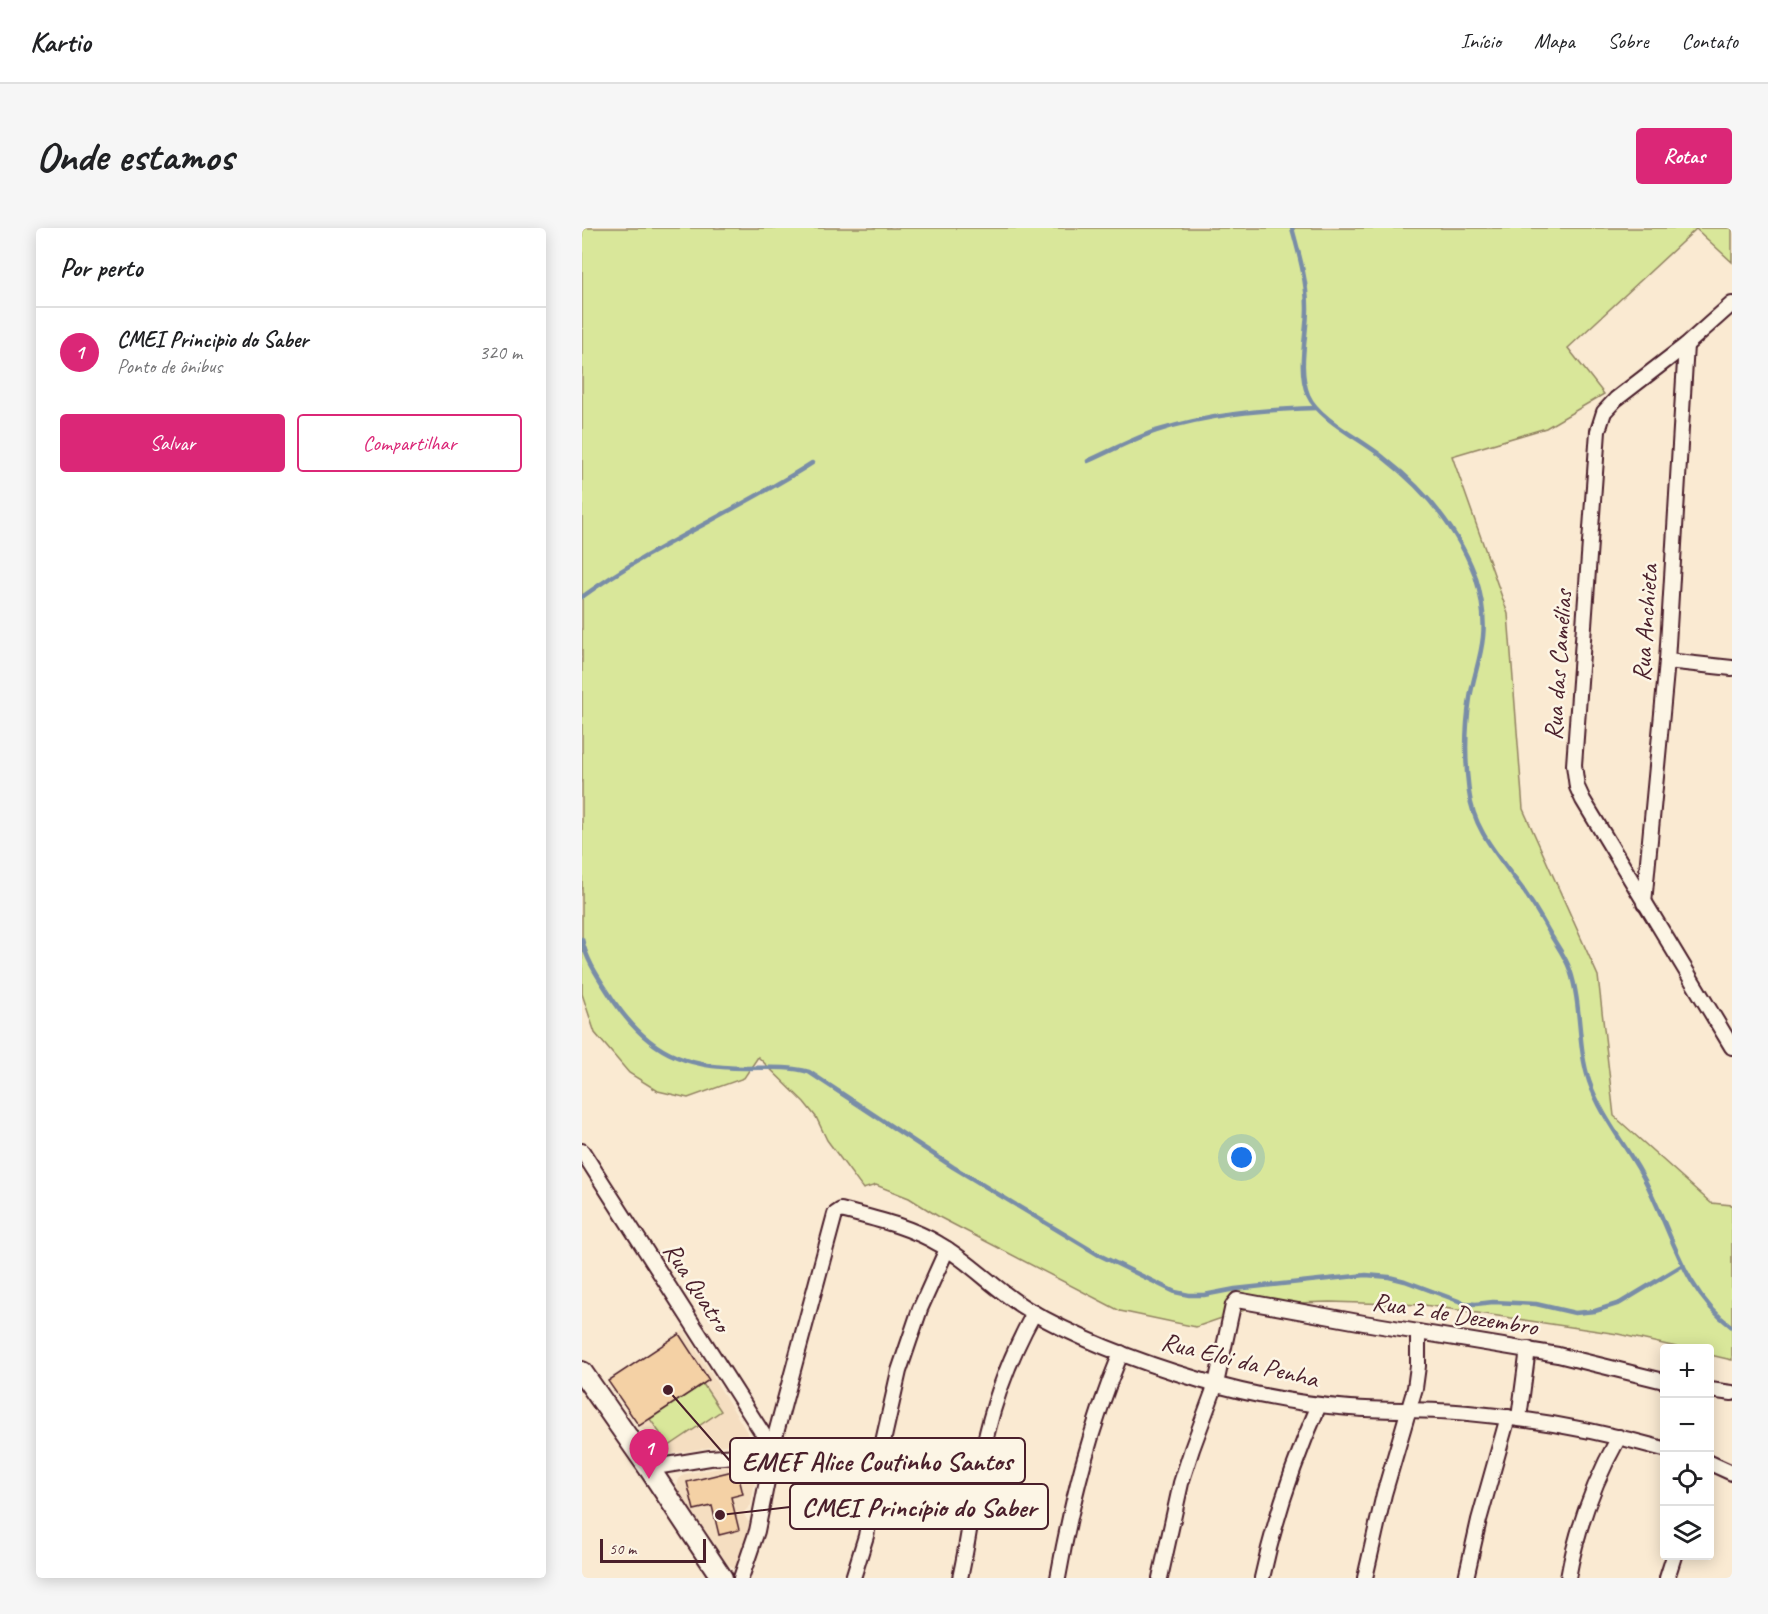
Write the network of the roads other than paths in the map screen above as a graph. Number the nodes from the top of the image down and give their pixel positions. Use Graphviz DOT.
graph roads {
  1 [pos="1732,304"];
  2 [pos="1686,345"];
  3 [pos="1667,661"];
  4 [pos="1732,669"];
  5 [pos="1644,903"];
  6 [pos="1732,1047"];
  7 [pos="582,1151"];
  8 [pos="947,1248"];
  9 [pos="1034,1313"];
  10 [pos="1418,1332"];
  11 [pos="1528,1349"];
  12 [pos="1121,1353"];
  13 [pos="582,1372"];
  14 [pos="1660,1380"];
  15 [pos="1216,1384"];
  16 [pos="1714,1391"];
  17 [pos="1732,1393"];
  18 [pos="1318,1405"];
  19 [pos="1409,1410"];
  20 [pos="1513,1418"];
  21 [pos="1619,1437"];
  22 [pos="1660,1448"];
  23 [pos="771,1453"];
  24 [pos="1714,1466"];
  25 [pos="649,1468"];
  26 [pos="1732,1473"];
  27 [pos="1673,1560"];
  28 [pos="722,1578"];
  29 [pos="741,1578"];
  30 [pos="854,1578"];
  31 [pos="960,1578"];
  32 [pos="1058,1578"];
  33 [pos="1160,1578"];
  34 [pos="1262,1578"];
  35 [pos="1365,1578"];
  36 [pos="1466,1578"];
  37 [pos="1568,1578"];
  38 [pos="1667,1578"];
  1 -- 2 [label="street, Rua das Camélias"];
  2 -- 3 [label="street, Rua Anchieta"];
  2 -- 5 [label="street, Rua das Camélias"];
  3 -- 4 [label="street"];
  3 -- 5 [label="street, Rua Anchieta"];
  5 -- 6 [label="street, Rua das Camélias"];
  7 -- 23 [label="street, Rua Quatro"];
  8 -- 9 [label="street, Rua Eloi da Penha"];
  8 -- 23 [label="street, Rua Eloi da Penha"];
  8 -- 30 [label="street"];
  9 -- 12 [label="street, Rua Eloi da Penha"];
  9 -- 31 [label="street"];
  10 -- 11 [label="street, Rua 2 de Dezembro"];
  10 -- 15 [label="street, Rua 2 de Dezembro"];
  10 -- 19 [label="street"];
  11 -- 14 [label="street, Rua 2 de Dezembro"];
  11 -- 20 [label="street"];
  12 -- 15 [label="street, Rua Eloi da Penha"];
  12 -- 32 [label="street"];
  13 -- 25 [label="street"];
  15 -- 18 [label="street, Rua Eloi da Penha"];
  15 -- 33 [label="street"];
  16 -- 17 [label="street"];
  18 -- 19 [label="street, Rua Eloi da Penha"];
  18 -- 34 [label="street"];
  19 -- 20 [label="street, Rua Eloi da Penha"];
  19 -- 35 [label="street"];
  20 -- 21 [label="street, Rua Eloi da Penha"];
  20 -- 36 [label="street"];
  21 -- 22 [label="street, Rua Eloi da Penha"];
  21 -- 37 [label="street"];
  23 -- 25 [label="street"];
  23 -- 29 [label="street"];
  24 -- 26 [label="street"];
  25 -- 28 [label="street"];
  27 -- 38 [label="street"];
}
